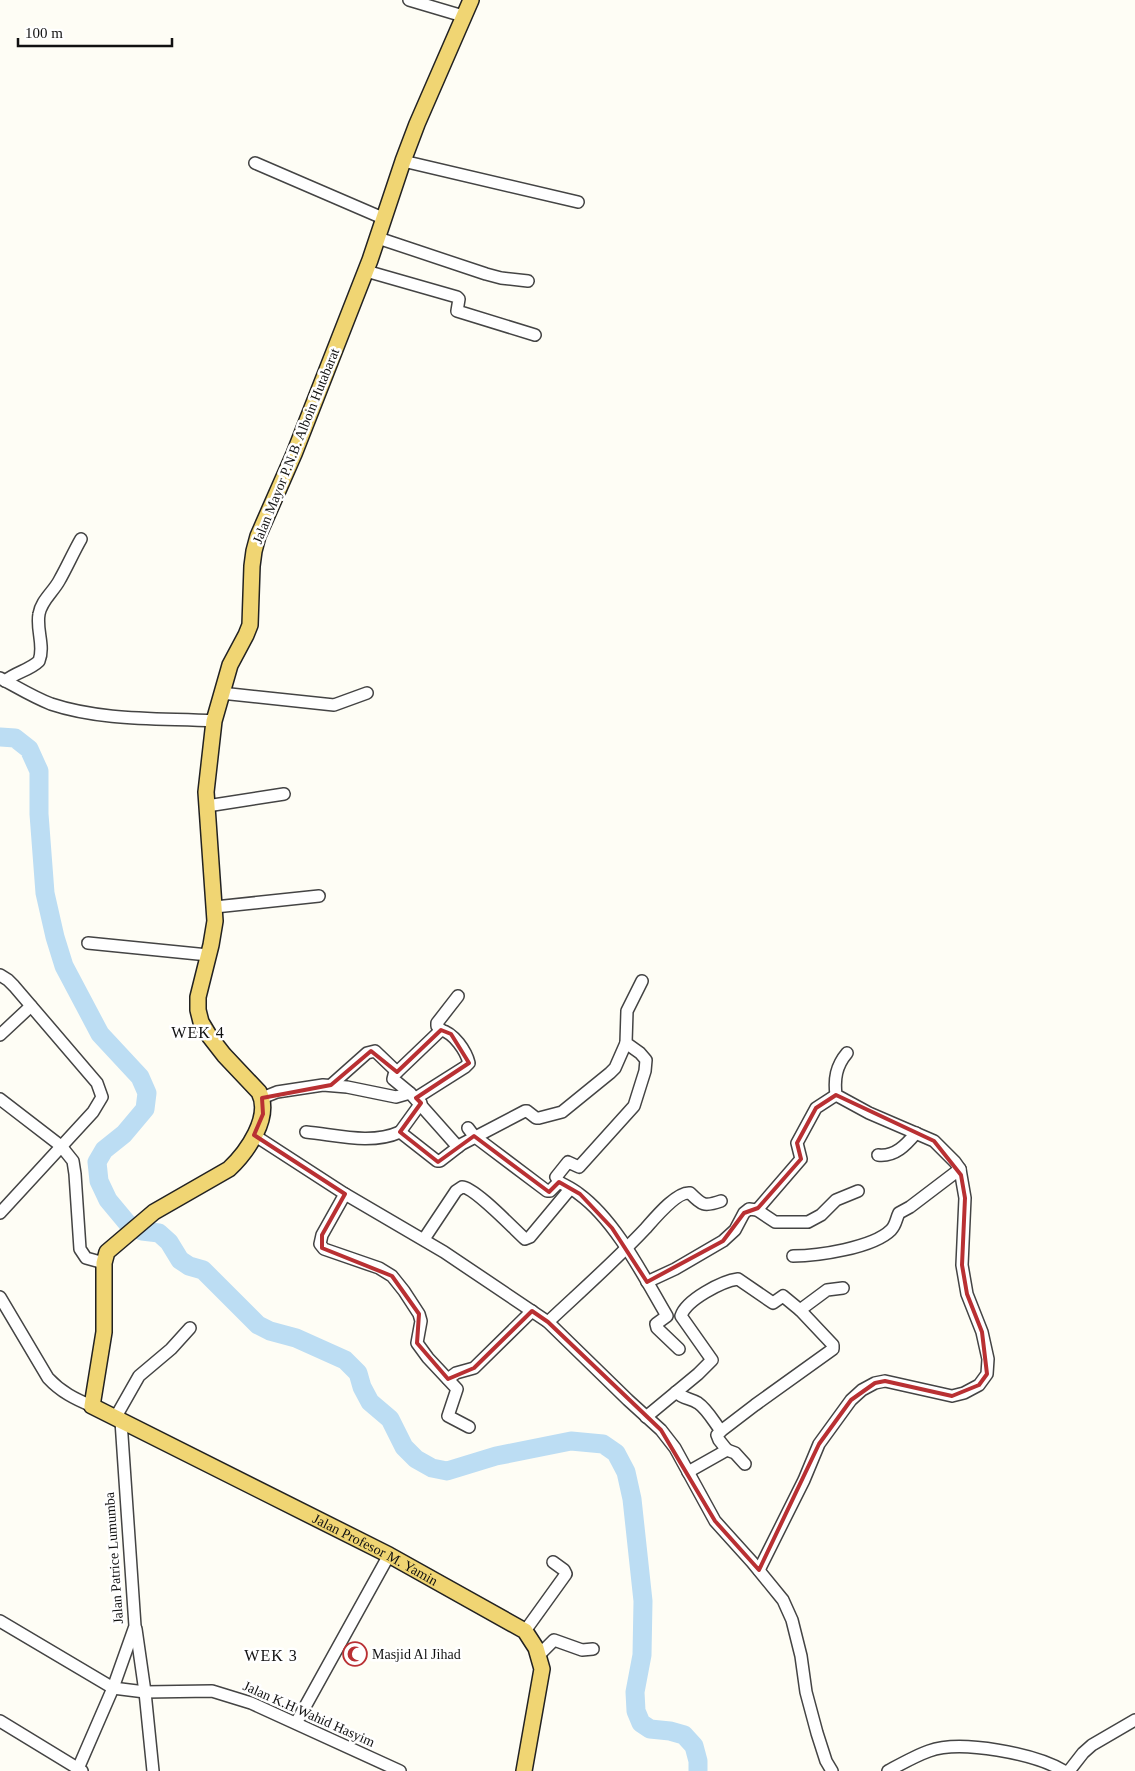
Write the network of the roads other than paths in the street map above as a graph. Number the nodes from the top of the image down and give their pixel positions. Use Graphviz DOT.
graph roads {
  1 [pos="409,0"];
  2 [pos="471,0"];
  3 [pos="463,16"];
  4 [pos="403,161"];
  5 [pos="254,162"];
  6 [pos="578,202"];
  7 [pos="385,219"];
  8 [pos="378,238"];
  9 [pos="366,271"];
  10 [pos="528,281"];
  11 [pos="535,335"];
  12 [pos="81,539"];
  13 [pos="2,679"];
  14 [pos="221,693"];
  15 [pos="367,693"];
  16 [pos="214,721"];
  17 [pos="284,794"];
  18 [pos="207,806"];
  19 [pos="319,896"];
  20 [pos="215,907"];
  21 [pos="88,943"];
  22 [pos="208,955"];
  23 [pos="0,975"];
  24 [pos="642,981"];
  25 [pos="458,996"];
  26 [pos="31,1006"];
  27 [pos="442,1030"];
  28 [pos="0,1035"];
  29 [pos="626,1043"];
  30 [pos="847,1053"];
  31 [pos="397,1072"];
  32 [pos="331,1085"];
  33 [pos="836,1095"];
  34 [pos="262,1098"];
  35 [pos="416,1098"];
  36 [pos="0,1099"];
  37 [pos="306,1132"];
  38 [pos="400,1132"];
  39 [pos="471,1132"];
  40 [pos="916,1133"];
  41 [pos="254,1135"];
  42 [pos="61,1146"];
  43 [pos="458,1147"];
  44 [pos="878,1155"];
  45 [pos="960,1169"];
  46 [pos="559,1182"];
  47 [pos="570,1188"];
  48 [pos="858,1191"];
  49 [pos="345,1194"];
  50 [pos="721,1201"];
  51 [pos="757,1210"];
  52 [pos="0,1213"];
  53 [pos="424,1239"];
  54 [pos="627,1249"];
  55 [pos="793,1256"];
  56 [pos="104,1263"];
  57 [pos="647,1282"];
  58 [pos="843,1288"];
  59 [pos="0,1297"];
  60 [pos="800,1310"];
  61 [pos="532,1311"];
  62 [pos="548,1322"];
  63 [pos="190,1328"];
  64 [pos="679,1349"];
  65 [pos="448,1378"];
  66 [pos="676,1392"];
  67 [pos="92,1406"];
  68 [pos="646,1416"];
  69 [pos="120,1422"];
  70 [pos="469,1427"];
  71 [pos="721,1431"];
  72 [pos="727,1450"];
  73 [pos="745,1464"];
  74 [pos="688,1472"];
  75 [pos="389,1555"];
  76 [pos="553,1562"];
  77 [pos="759,1570"];
  78 [pos="0,1621"];
  79 [pos="135,1626"];
  80 [pos="524,1631"];
  81 [pos="593,1649"];
  82 [pos="539,1655"];
  83 [pos="113,1688"];
  84 [pos="145,1692"];
  85 [pos="1135,1720"];
  86 [pos="0,1721"];
  87 [pos="296,1724"];
  88 [pos="79,1770"];
  89 [pos="152,1771"];
  90 [pos="400,1771"];
  91 [pos="524,1771"];
  92 [pos="832,1771"];
  93 [pos="888,1771"];
  94 [pos="1064,1771"];
  95 [pos="1069,1771"];
  1 -- 3 [label="street"];
  2 -- 3 [label="main road, Jalan Mayor P.N.B. Alboin Hutabarat"];
  3 -- 4 [label="main road, Jalan Mayor P.N.B. Alboin Hutabarat"];
  4 -- 6 [label="street"];
  4 -- 7 [label="main road, Jalan Mayor P.N.B. Alboin Hutabarat"];
  5 -- 7 [label="street"];
  7 -- 8 [label="main road, Jalan Mayor P.N.B. Alboin Hutabarat"];
  8 -- 9 [label="main road, Jalan Mayor P.N.B. Alboin Hutabarat"];
  8 -- 10 [label="street"];
  9 -- 11 [label="street"];
  9 -- 14 [label="main road, Jalan Mayor P.N.B. Alboin Hutabarat"];
  12 -- 13 [label="street"];
  13 -- 16 [label="street"];
  14 -- 15 [label="street"];
  14 -- 16 [label="main road, Jalan Mayor P.N.B. Alboin Hutabarat"];
  16 -- 18 [label="main road, Jalan Mayor P.N.B. Alboin Hutabarat"];
  17 -- 18 [label="street"];
  18 -- 20 [label="main road, Jalan Mayor P.N.B. Alboin Hutabarat"];
  19 -- 20 [label="street"];
  20 -- 22 [label="main road, Jalan Mayor P.N.B. Alboin Hutabarat"];
  21 -- 22 [label="street"];
  22 -- 34 [label="main road, Jalan Mayor P.N.B. Alboin Hutabarat"];
  23 -- 26 [label="street"];
  24 -- 29 [label="street"];
  25 -- 27 [label="street"];
  26 -- 28 [label="street"];
  26 -- 42 [label="street"];
  27 -- 31 [label="street"];
  27 -- 35 [label="street"];
  29 -- 39 [label="street"];
  29 -- 46 [label="street"];
  30 -- 33 [label="street"];
  31 -- 32 [label="street"];
  31 -- 35 [label="street"];
  32 -- 34 [label="street"];
  32 -- 35 [label="street"];
  33 -- 40 [label="street"];
  33 -- 51 [label="street"];
  34 -- 41 [label="main road"];
  35 -- 38 [label="street"];
  35 -- 43 [label="street"];
  36 -- 42 [label="street"];
  37 -- 38 [label="street"];
  38 -- 43 [label="street"];
  39 -- 43 [label="street"];
  39 -- 46 [label="street"];
  40 -- 44 [label="street"];
  40 -- 45 [label="street"];
  41 -- 49 [label="street"];
  41 -- 56 [label="main road"];
  42 -- 52 [label="street"];
  42 -- 56 [label="street"];
  45 -- 55 [label="street"];
  45 -- 77 [label="street"];
  46 -- 47 [label="street"];
  47 -- 53 [label="street"];
  47 -- 54 [label="street"];
  48 -- 51 [label="street"];
  49 -- 53 [label="street"];
  49 -- 65 [label="street"];
  50 -- 54 [label="street"];
  51 -- 57 [label="street"];
  53 -- 61 [label="street"];
  54 -- 57 [label="street"];
  54 -- 62 [label="street"];
  56 -- 67 [label="main road"];
  57 -- 64 [label="street"];
  58 -- 60 [label="street"];
  59 -- 67 [label="street"];
  60 -- 66 [label="street"];
  60 -- 71 [label="street"];
  61 -- 62 [label="street"];
  61 -- 65 [label="street"];
  62 -- 68 [label="street"];
  63 -- 69 [label="street, Jalan Patrice Lumumba"];
  65 -- 70 [label="street"];
  66 -- 68 [label="street"];
  66 -- 71 [label="street"];
  67 -- 69 [label="main road, Jalan Profesor M. Yamin"];
  68 -- 74 [label="street"];
  69 -- 75 [label="main road, Jalan Profesor M. Yamin"];
  69 -- 79 [label="street, Jalan Patrice Lumumba"];
  71 -- 72 [label="street"];
  72 -- 73 [label="street"];
  72 -- 74 [label="street"];
  74 -- 77 [label="street"];
  75 -- 80 [label="main road, Jalan Profesor M. Yamin"];
  75 -- 87 [label="street"];
  76 -- 80 [label="street"];
  77 -- 92 [label="street"];
  78 -- 83 [label="street"];
  79 -- 83 [label="street, Jalan Patrice Lumumba"];
  79 -- 84 [label="street"];
  80 -- 82 [label="main road, Jalan Profesor M. Yamin"];
  81 -- 82 [label="street"];
  82 -- 91 [label="main road, Jalan Profesor M. Yamin"];
  83 -- 84 [label="street, Jalan K.H Wahid Hasyim"];
  83 -- 88 [label="street, Jalan Patrice Lumumba"];
  84 -- 87 [label="street, Jalan K.H Wahid Hasyim"];
  84 -- 89 [label="street"];
  85 -- 95 [label="street"];
  86 -- 88 [label="street"];
  87 -- 90 [label="street, Jalan K.H Wahid Hasyim"];
  93 -- 94 [label="street"];
}
